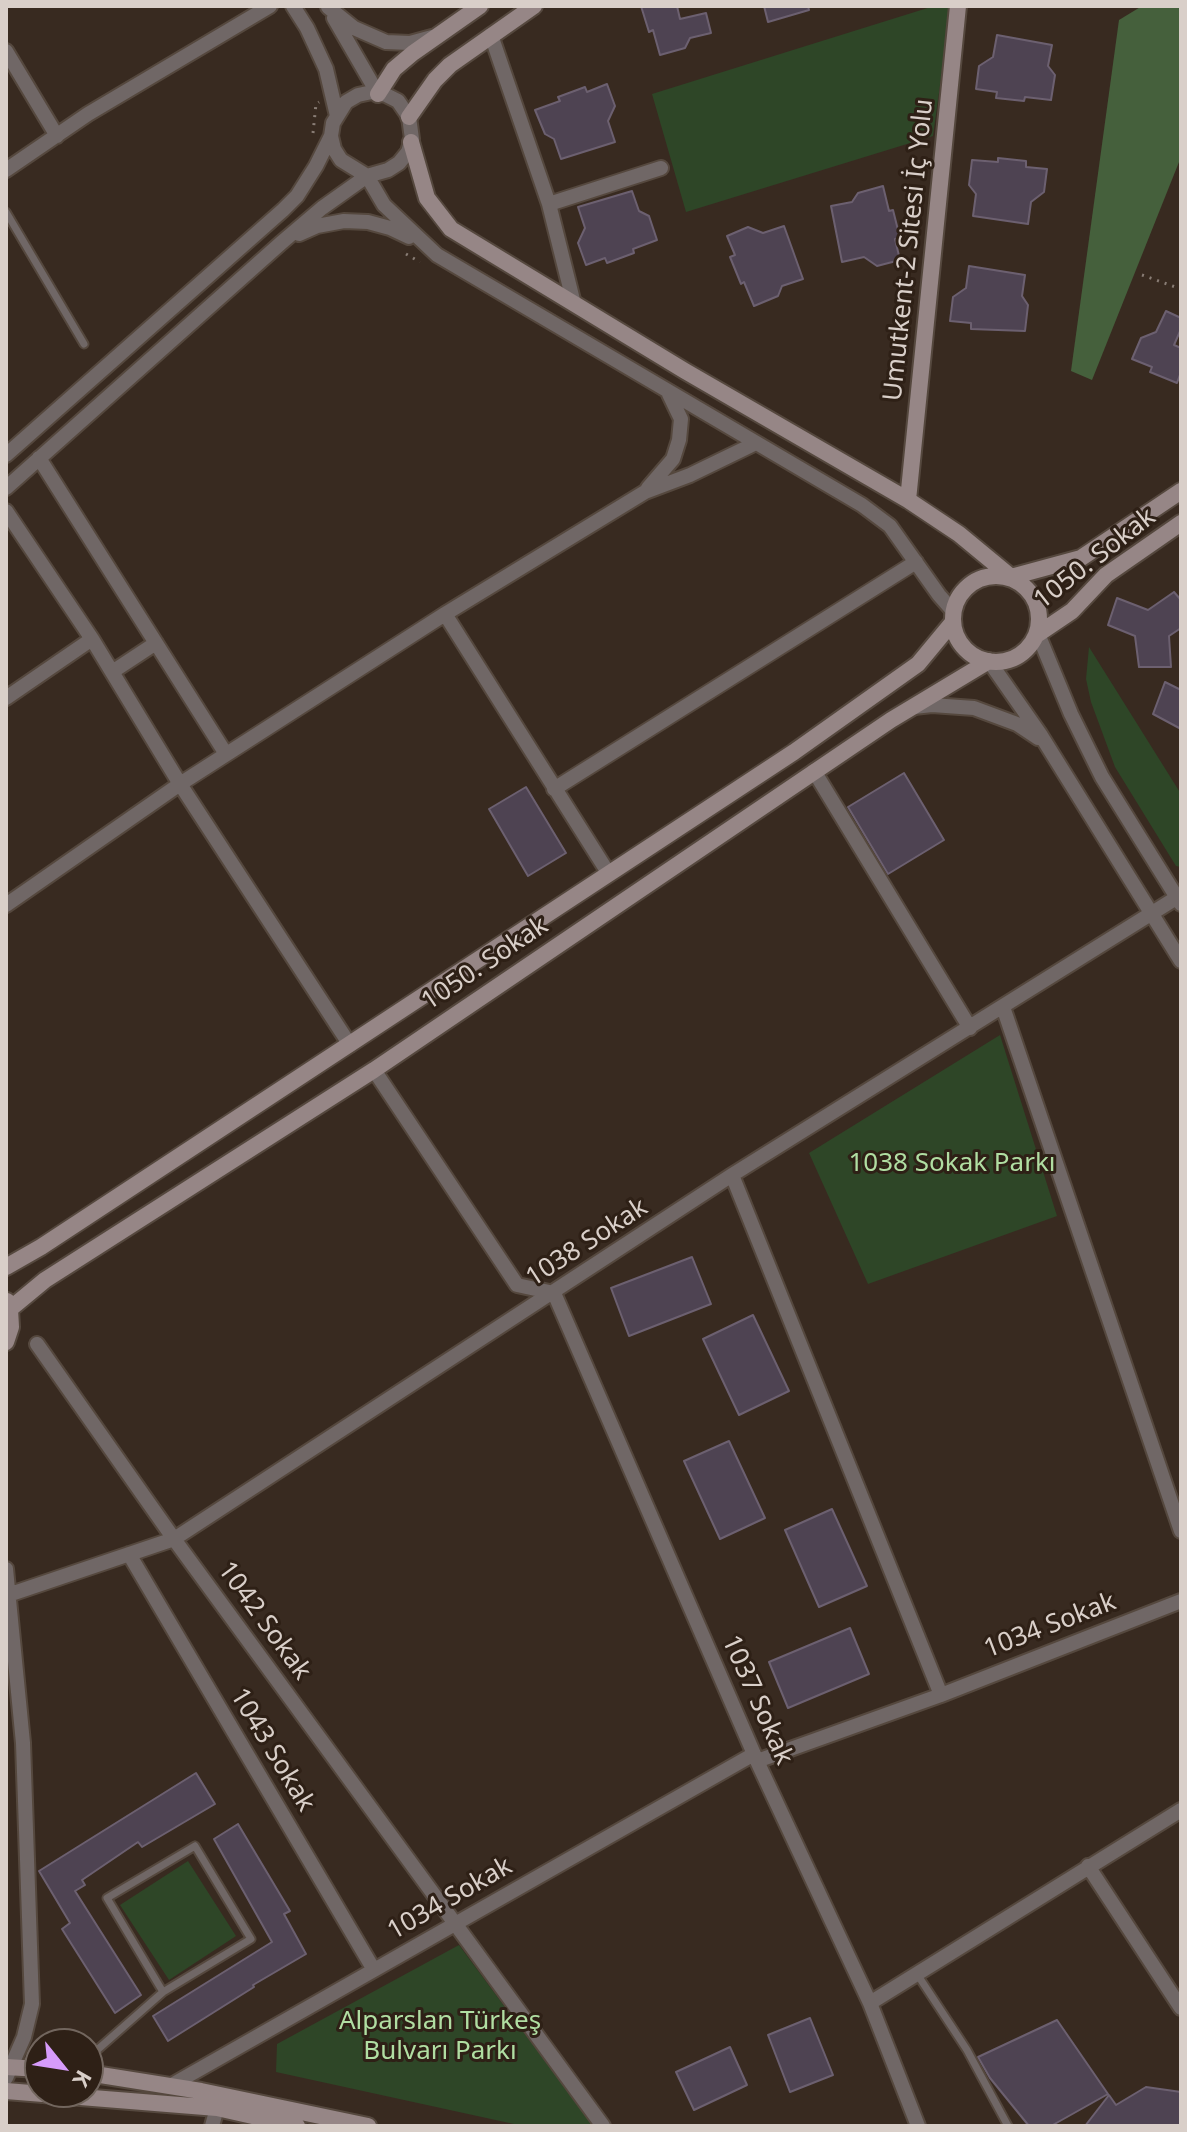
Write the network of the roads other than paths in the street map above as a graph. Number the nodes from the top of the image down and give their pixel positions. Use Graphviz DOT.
graph roads {
  1 [pos="270,6"];
  2 [pos="293,6"];
  3 [pos="327,6"];
  4 [pos="480,6"];
  5 [pos="534,6"];
  6 [pos="958,6"];
  7 [pos="491,35"];
  8 [pos="437,36"];
  9 [pos="6,51"];
  10 [pos="378,94"];
  11 [pos="337,116"];
  12 [pos="409,117"];
  13 [pos="57,136"];
  14 [pos="331,136"];
  15 [pos="411,142"];
  16 [pos="661,168"];
  17 [pos="6,170"];
  18 [pos="367,176"];
  19 [pos="549,204"];
  20 [pos="6,212"];
  21 [pos="420,242"];
  22 [pos="281,243"];
  23 [pos="574,304"];
  24 [pos="84,344"];
  25 [pos="669,394"];
  26 [pos="756,443"];
  27 [pos="6,455"];
  28 [pos="39,458"];
  29 [pos="6,488"];
  30 [pos="1181,491"];
  31 [pos="645,492"];
  32 [pos="908,500"];
  33 [pos="6,511"];
  34 [pos="1181,523"];
  35 [pos="916,562"];
  36 [pos="1011,577"];
  37 [pos="445,614"];
  38 [pos="953,617"];
  39 [pos="1038,634"];
  40 [pos="92,639"];
  41 [pos="156,643"];
  42 [pos="989,661"];
  43 [pos="112,672"];
  44 [pos="6,698"];
  45 [pos="914,707"];
  46 [pos="1045,743"];
  47 [pos="226,754"];
  48 [pos="814,771"];
  49 [pos="180,784"];
  50 [pos="554,789"];
  51 [pos="609,874"];
  52 [pos="1180,899"];
  53 [pos="6,905"];
  54 [pos="1151,915"];
  55 [pos="1181,961"];
  56 [pos="1003,1007"];
  57 [pos="970,1028"];
  58 [pos="350,1045"];
  59 [pos="374,1070"];
  60 [pos="732,1175"];
  61 [pos="6,1267"];
  62 [pos="554,1293"];
  63 [pos="8,1304"];
  64 [pos="6,1342"];
  65 [pos="37,1344"];
  66 [pos="1181,1531"];
  67 [pos="174,1539"];
  68 [pos="129,1554"];
  69 [pos="6,1569"];
  70 [pos="8,1595"];
  71 [pos="1181,1601"];
  72 [pos="941,1695"];
  73 [pos="755,1758"];
  74 [pos="1181,1810"];
  75 [pos="1088,1866"];
  76 [pos="456,1923"];
  77 [pos="374,1970"];
  78 [pos="917,1974"];
  79 [pos="163,1992"];
  80 [pos="870,2003"];
  81 [pos="1181,2008"];
  82 [pos="104,2044"];
  83 [pos="8,2071"];
  84 [pos="104,2076"];
  85 [pos="170,2086"];
  86 [pos="104,2098"];
  87 [pos="217,2108"];
  88 [pos="212,2126"];
  89 [pos="297,2126"];
  90 [pos="368,2126"];
  91 [pos="603,2126"];
  92 [pos="918,2126"];
  93 [pos="1008,2126"];
  1 -- 13 [label="street"];
  2 -- 11 [label="street"];
  3 -- 8 [label="street"];
  3 -- 10 [label="street"];
  4 -- 8 [label="street"];
  5 -- 7 [label="street"];
  6 -- 32 [label="street, Umutkent-2 Sitesi İç Yolu"];
  7 -- 12 [label="street"];
  7 -- 19 [label="street"];
  8 -- 10 [label="street"];
  9 -- 13 [label="street"];
  10 -- 11 [label="street"];
  10 -- 12 [label="street"];
  11 -- 14 [label="street"];
  12 -- 15 [label="street"];
  13 -- 17 [label="street"];
  14 -- 18 [label="street"];
  14 -- 27 [label="street"];
  15 -- 18 [label="street"];
  15 -- 23 [label="street"];
  16 -- 19 [label="street"];
  18 -- 21 [label="street"];
  18 -- 22 [label="street"];
  19 -- 23 [label="street"];
  20 -- 24 [label="lane"];
  21 -- 22 [label="street"];
  21 -- 25 [label="street"];
  22 -- 28 [label="street"];
  23 -- 32 [label="street"];
  25 -- 26 [label="street"];
  25 -- 31 [label="street"];
  26 -- 31 [label="street"];
  26 -- 35 [label="street"];
  28 -- 29 [label="street"];
  28 -- 41 [label="street"];
  30 -- 36 [label="street, 1050. Sokak"];
  31 -- 37 [label="street"];
  32 -- 36 [label="street"];
  33 -- 40 [label="street"];
  34 -- 39 [label="street, 1050. Sokak"];
  35 -- 38 [label="street"];
  35 -- 50 [label="street"];
  36 -- 38 [label="street"];
  36 -- 39 [label="street"];
  37 -- 47 [label="street"];
  37 -- 50 [label="street"];
  38 -- 42 [label="street"];
  38 -- 51 [label="street, 1050. Sokak"];
  39 -- 42 [label="street"];
  39 -- 52 [label="street"];
  40 -- 43 [label="street"];
  40 -- 44 [label="street"];
  41 -- 43 [label="street"];
  41 -- 47 [label="street"];
  42 -- 45 [label="street, 1050. Sokak"];
  42 -- 46 [label="street"];
  43 -- 49 [label="street"];
  45 -- 46 [label="street"];
  45 -- 48 [label="street, 1050. Sokak"];
  46 -- 54 [label="street"];
  47 -- 49 [label="street"];
  48 -- 57 [label="street"];
  48 -- 59 [label="street, 1050. Sokak"];
  49 -- 53 [label="street"];
  49 -- 58 [label="street"];
  50 -- 51 [label="street"];
  51 -- 58 [label="street, 1050. Sokak"];
  52 -- 54 [label="street, 1038 Sokak"];
  54 -- 55 [label="street"];
  54 -- 56 [label="street, 1038 Sokak"];
  56 -- 57 [label="street, 1038 Sokak"];
  56 -- 66 [label="street"];
  57 -- 60 [label="street, 1038 Sokak"];
  58 -- 61 [label="street, 1050. Sokak"];
  59 -- 62 [label="street"];
  59 -- 63 [label="street, 1050. Sokak"];
  60 -- 62 [label="street, 1038 Sokak"];
  60 -- 72 [label="street"];
  62 -- 67 [label="street, 1038 Sokak"];
  62 -- 73 [label="street, 1037 Sokak"];
  63 -- 64 [label="street"];
  65 -- 67 [label="street, 1042 Sokak"];
  67 -- 68 [label="street, 1038 Sokak"];
  67 -- 76 [label="street, 1042 Sokak"];
  68 -- 70 [label="street, 1038 Sokak"];
  68 -- 77 [label="street, 1043 Sokak"];
  69 -- 70 [label="street"];
  70 -- 83 [label="street"];
  71 -- 72 [label="street, 1034 Sokak"];
  72 -- 73 [label="street, 1034 Sokak"];
  73 -- 76 [label="street, 1034 Sokak"];
  73 -- 80 [label="street, 1037 Sokak"];
  74 -- 75 [label="street"];
  75 -- 78 [label="street"];
  75 -- 81 [label="street"];
  76 -- 77 [label="street, 1034 Sokak"];
  76 -- 91 [label="street, 1042 Sokak"];
  77 -- 85 [label="street, 1034 Sokak"];
  78 -- 80 [label="street"];
  78 -- 93 [label="lane"];
  79 -- 79 [label="lane"];
  79 -- 82 [label="lane"];
  80 -- 92 [label="street, 1037 Sokak"];
  84 -- 85 [label="street"];
  85 -- 90 [label="street"];
  86 -- 87 [label="street"];
  87 -- 88 [label="street"];
  87 -- 89 [label="street"];
}
